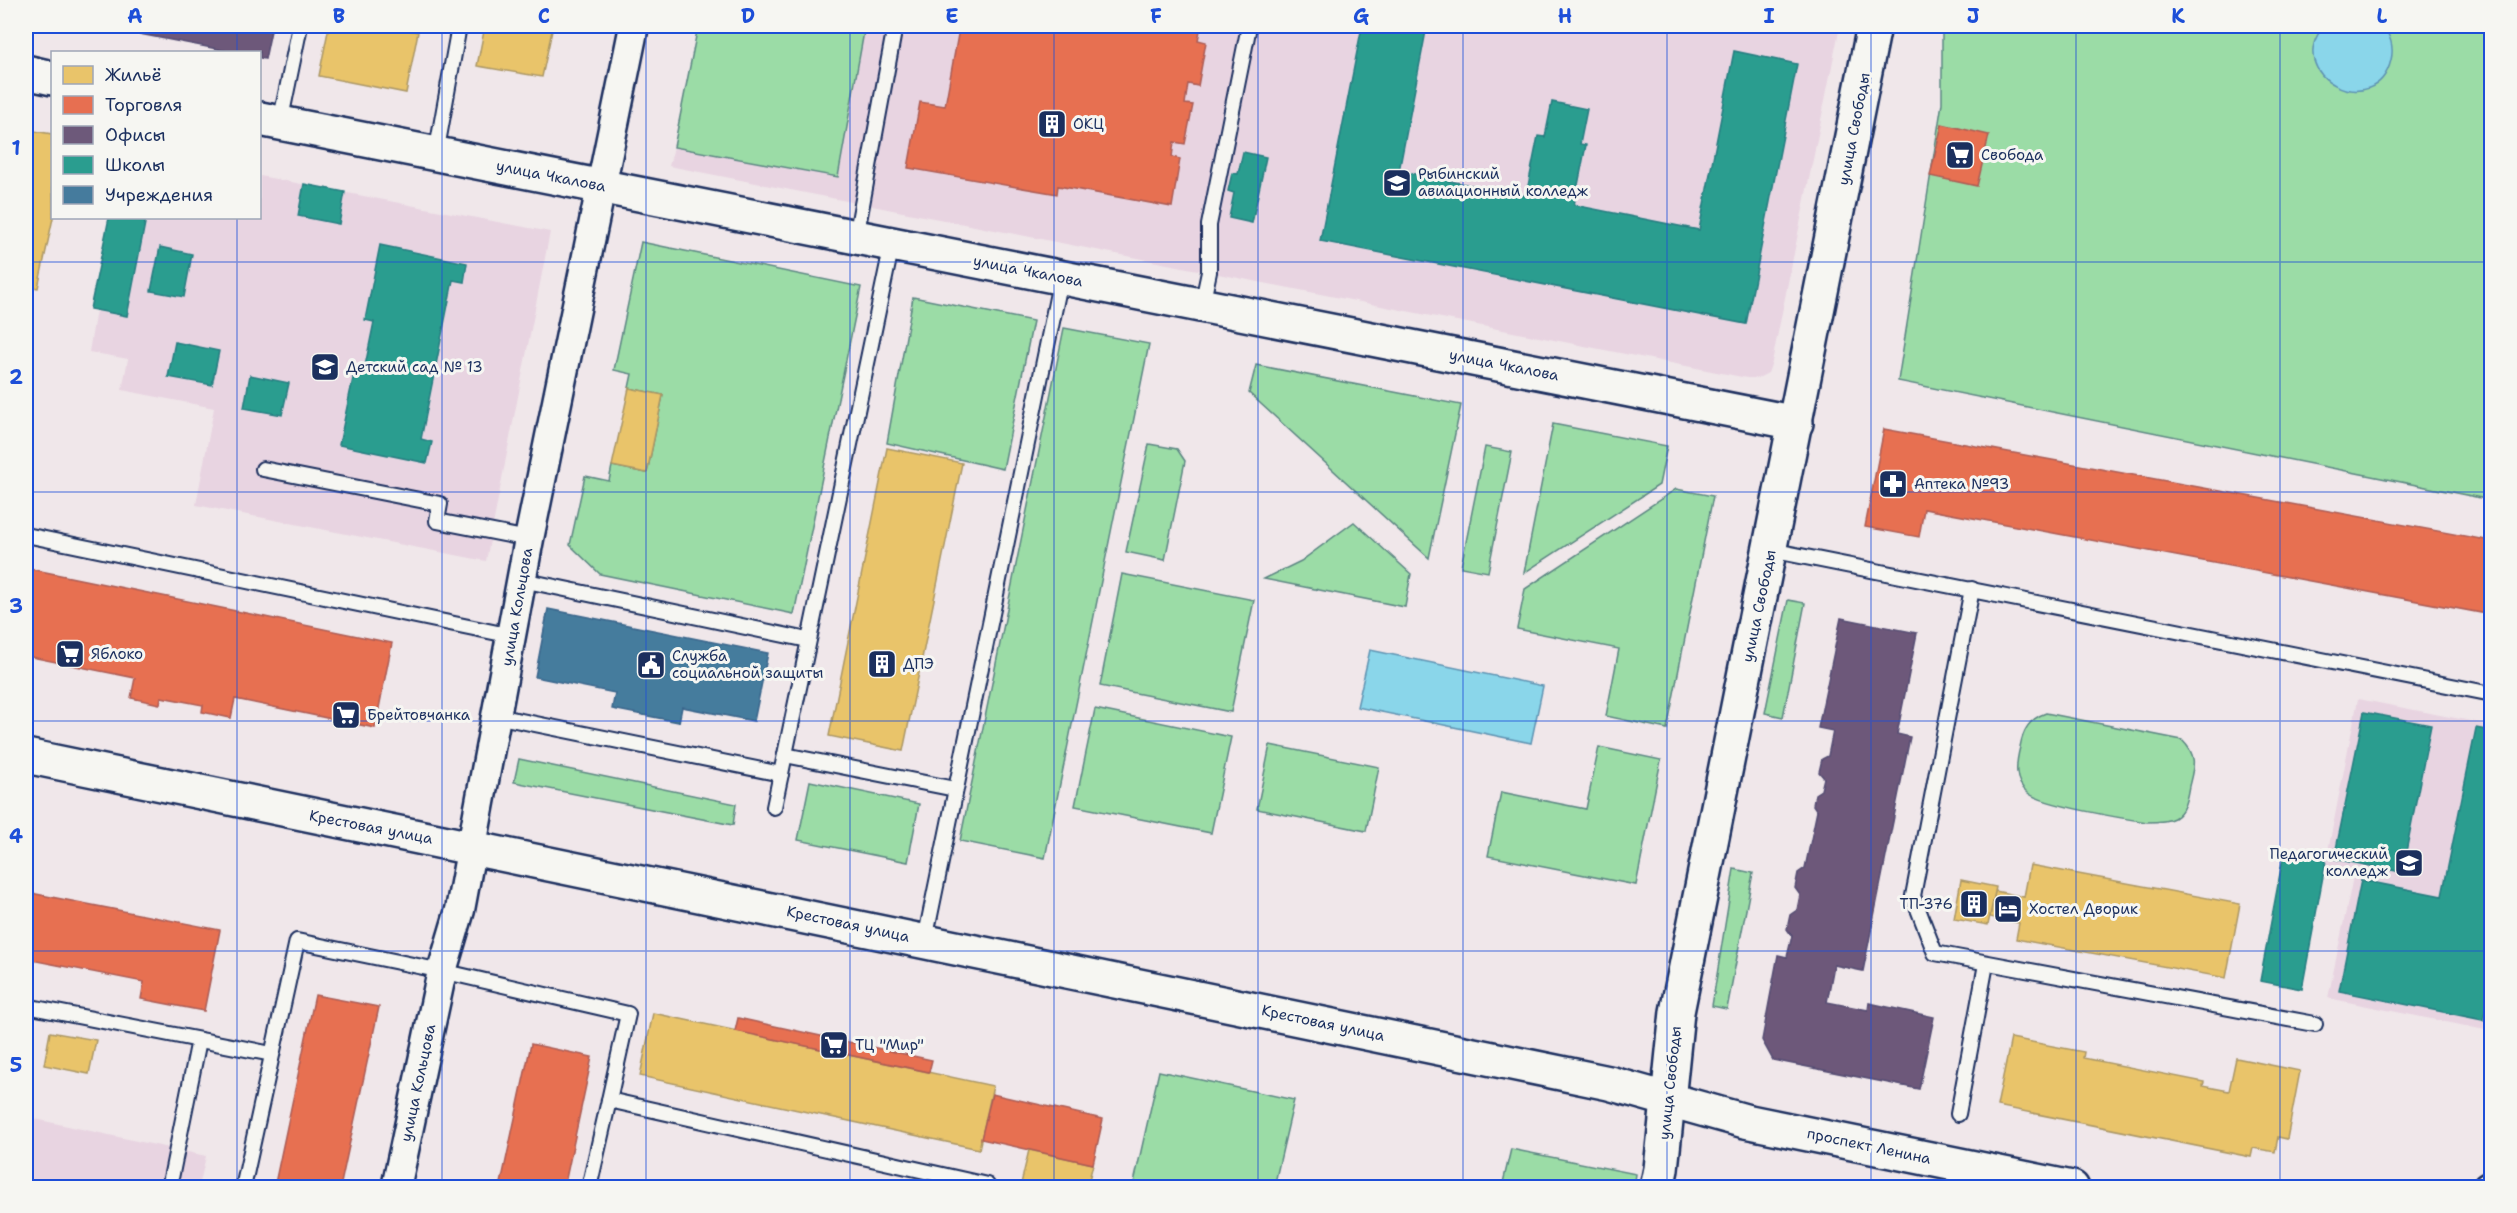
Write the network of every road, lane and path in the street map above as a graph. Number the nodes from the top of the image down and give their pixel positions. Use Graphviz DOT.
graph roads {
  1 [pos="300,26"];
  2 [pos="459,26"];
  3 [pos="634,26"];
  4 [pos="895,26"];
  5 [pos="1249,26"];
  6 [pos="1874,26"];
  7 [pos="26,72"];
  8 [pos="51,78"];
  9 [pos="270,121"];
  10 [pos="436,154"];
  11 [pos="601,186"];
  12 [pos="856,237"];
  13 [pos="892,244"];
  14 [pos="1061,278"];
  15 [pos="1202,305"];
  16 [pos="1796,423"];
  17 [pos="263,469"];
  18 [pos="26,536"];
  19 [pos="529,539"];
  20 [pos="1771,550"];
  21 [pos="522,580"];
  22 [pos="1972,589"];
  23 [pos="512,636"];
  24 [pos="808,640"];
  25 [pos="2492,694"];
  26 [pos="496,716"];
  27 [pos="785,755"];
  28 [pos="26,756"];
  29 [pos="781,774"];
  30 [pos="956,789"];
  31 [pos="774,807"];
  32 [pos="472,846"];
  33 [pos="924,940"];
  34 [pos="1986,964"];
  35 [pos="442,971"];
  36 [pos="26,1006"];
  37 [pos="2315,1024"];
  38 [pos="199,1040"];
  39 [pos="272,1054"];
  40 [pos="1668,1099"];
  41 [pos="609,1100"];
  42 [pos="1958,1114"];
  43 [pos="2492,1185"];
  44 [pos="170,1188"];
  45 [pos="243,1188"];
  46 [pos="396,1188"];
  47 [pos="589,1188"];
  48 [pos="986,1188"];
  49 [pos="1657,1188"];
  50 [pos="2072,1188"];
  51 [pos="2487,1188"];
  1 -- 9 [label="lane"];
  2 -- 10 [label="lane"];
  3 -- 11 [label="street, улица Кольцова"];
  4 -- 12 [label="lane"];
  5 -- 15 [label="lane"];
  6 -- 16 [label="street, улица Свободы"];
  7 -- 8 [label="street"];
  9 -- 10 [label="street, улица Чкалова"];
  10 -- 11 [label="street, улица Чкалова"];
  11 -- 12 [label="street, улица Чкалова"];
  11 -- 19 [label="street, улица Кольцова"];
  12 -- 13 [label="street, улица Чкалова"];
  13 -- 14 [label="street, улица Чкалова"];
  13 -- 24 [label="lane"];
  14 -- 15 [label="street, улица Чкалова"];
  14 -- 30 [label="lane"];
  15 -- 16 [label="street, улица Чкалова"];
  16 -- 20 [label="street, улица Свободы"];
  17 -- 19 [label="lane"];
  18 -- 23 [label="lane"];
  19 -- 21 [label="street, улица Кольцова"];
  20 -- 22 [label="lane"];
  20 -- 40 [label="street, улица Свободы"];
  21 -- 23 [label="street, улица Кольцова"];
  21 -- 24 [label="lane"];
  22 -- 25 [label="lane"];
  22 -- 34 [label="lane"];
  23 -- 26 [label="street, улица Кольцова"];
  24 -- 27 [label="lane"];
  26 -- 29 [label="lane"];
  26 -- 32 [label="street, улица Кольцова"];
  27 -- 29 [label="lane"];
  27 -- 30 [label="lane"];
  28 -- 32 [label="street, Крестовая улица"];
  29 -- 31 [label="lane"];
  30 -- 33 [label="lane"];
  32 -- 33 [label="street, Крестовая улица"];
  32 -- 35 [label="street, улица Кольцова"];
  33 -- 40 [label="street, Крестовая улица"];
  34 -- 37 [label="lane"];
  34 -- 42 [label="lane"];
  35 -- 39 [label="lane"];
  35 -- 41 [label="lane"];
  35 -- 46 [label="street, улица Кольцова"];
  36 -- 38 [label="lane"];
  38 -- 39 [label="lane"];
  38 -- 44 [label="lane"];
  39 -- 45 [label="lane"];
  40 -- 49 [label="street, улица Свободы"];
  40 -- 50 [label="street, проспект Ленина"];
  41 -- 47 [label="lane"];
  41 -- 48 [label="lane"];
  43 -- 51 [label="street"];
}
